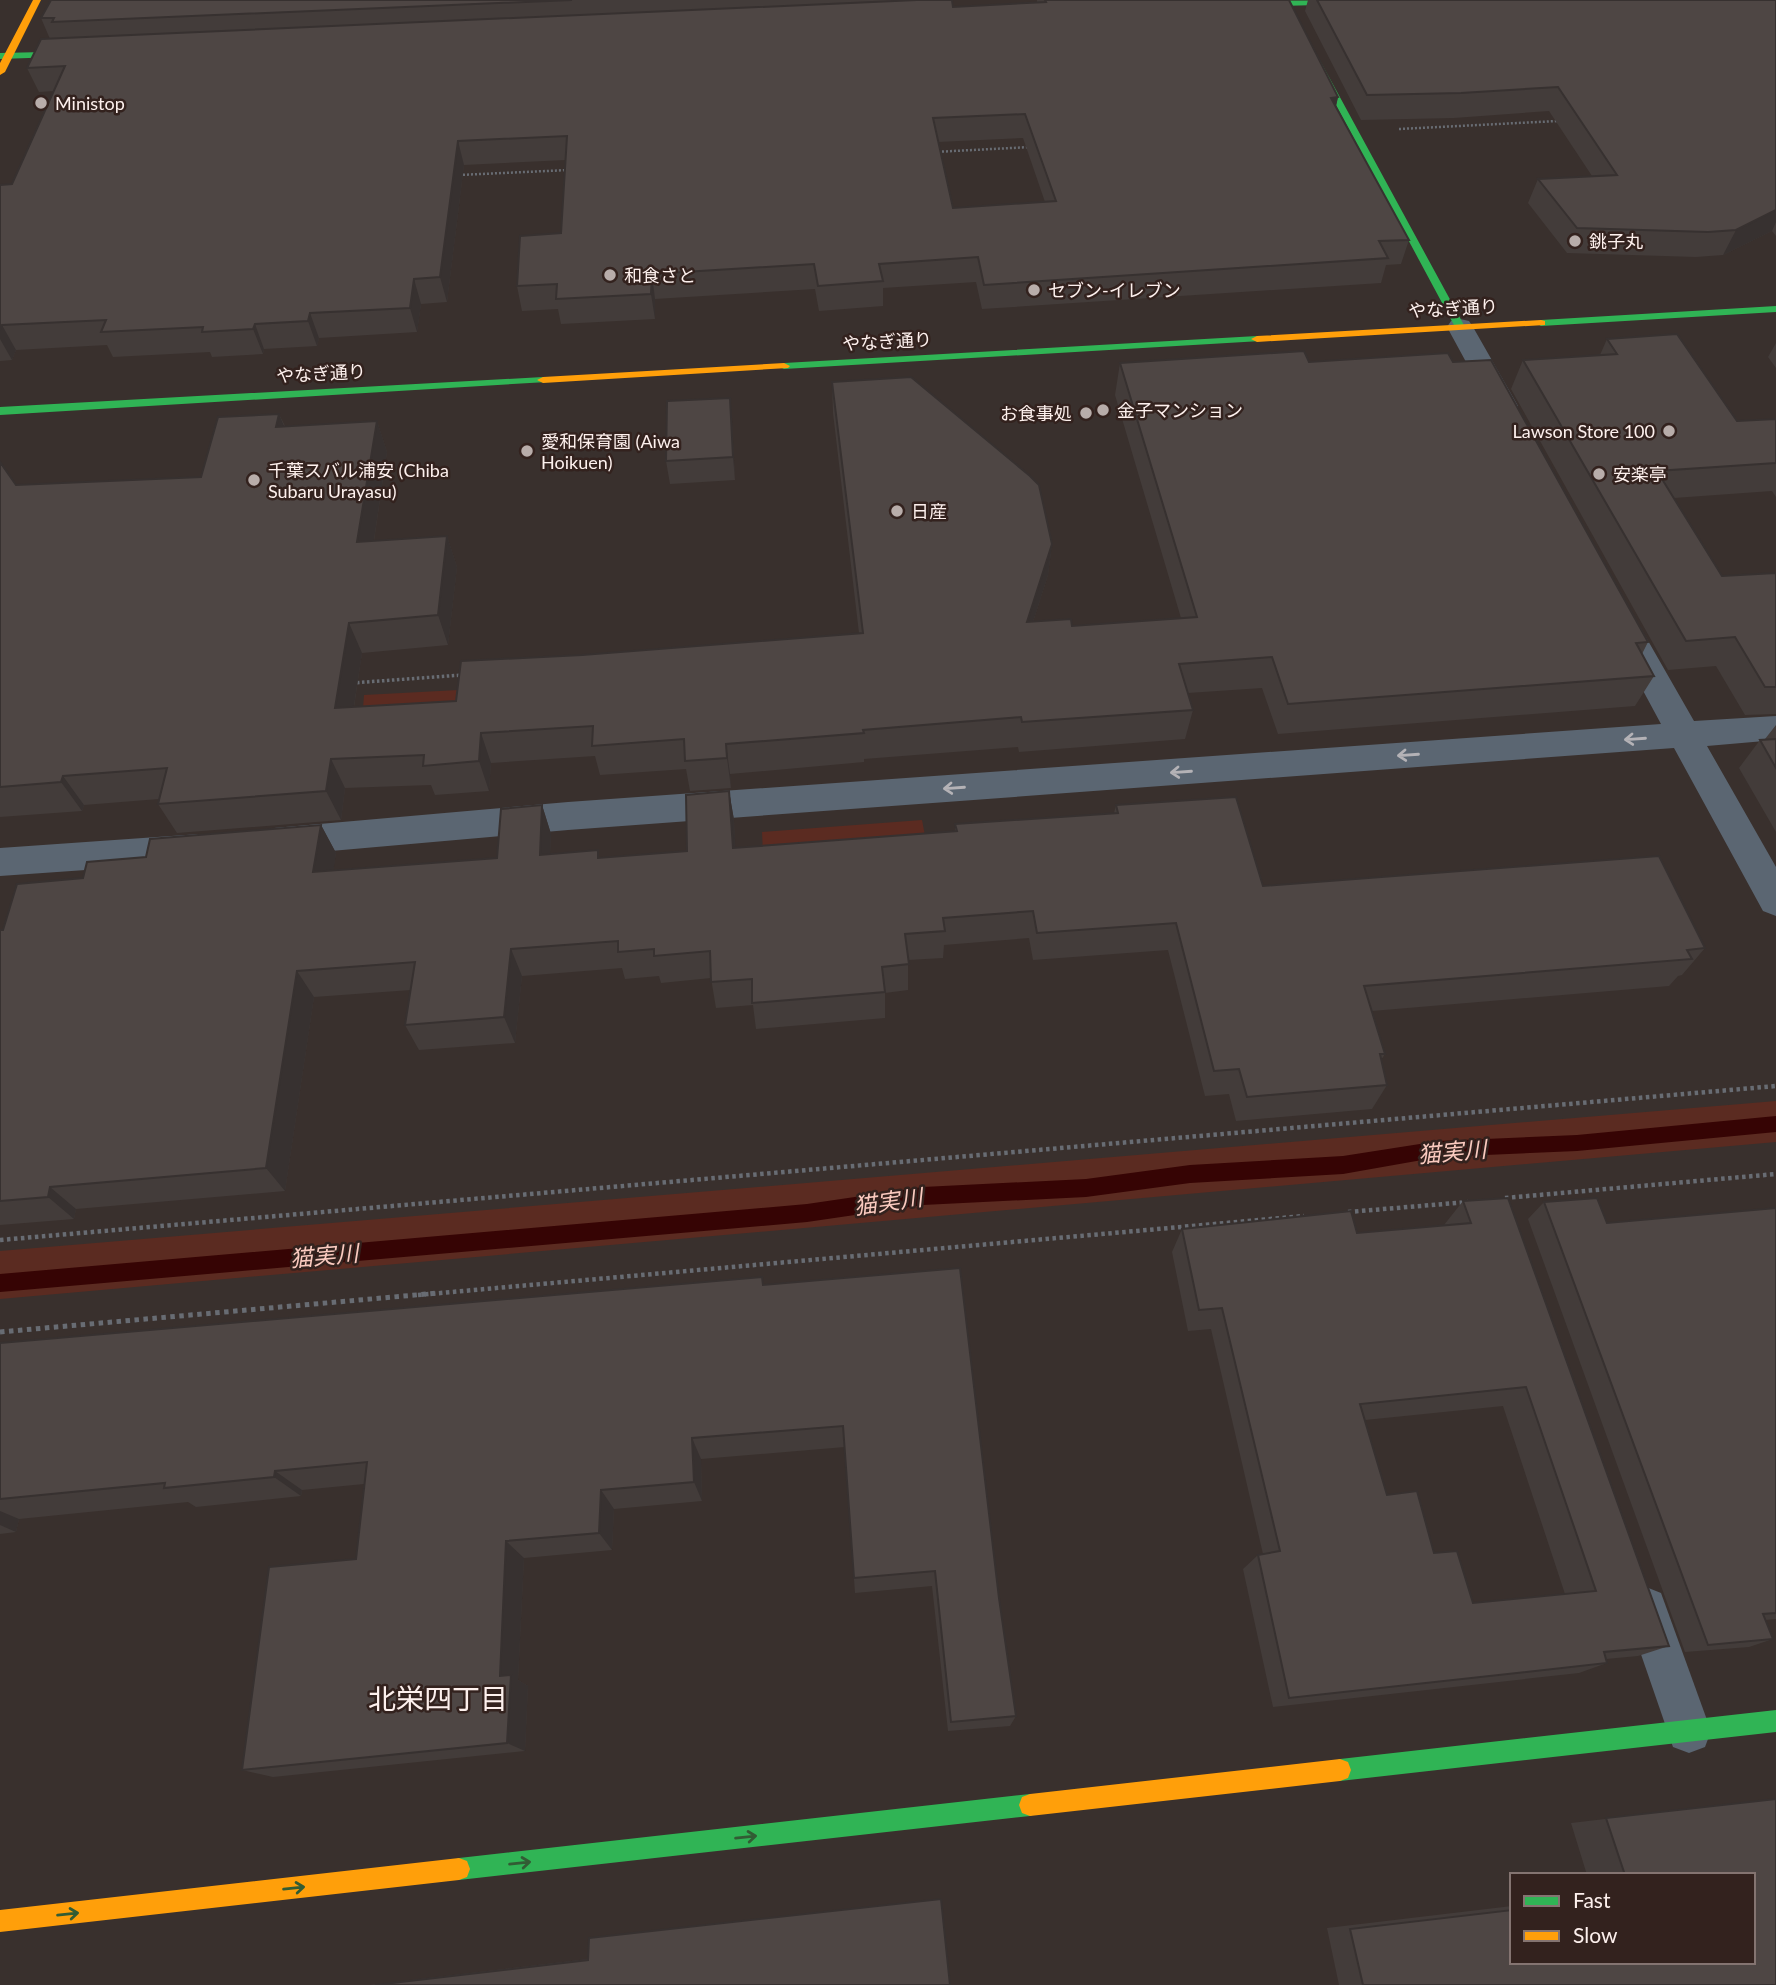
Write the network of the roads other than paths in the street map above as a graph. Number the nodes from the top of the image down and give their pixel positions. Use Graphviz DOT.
graph roads {
  1 [pos="37,0"];
  2 [pos="1396,0"];
  3 [pos="1287,2"];
  4 [pos="1218,5"];
  5 [pos="1296,21"];
  6 [pos="1308,46"];
  7 [pos="100,52"];
  8 [pos="4,56"];
  9 [pos="0,72"];
  10 [pos="1776,309"];
  11 [pos="1460,327"];
  12 [pos="0,411"];
  13 [pos="1520,436"];
  14 [pos="1614,606"];
  15 [pos="1776,729"];
  16 [pos="1684,735"];
  17 [pos="0,862"];
  18 [pos="1776,901"];
  19 [pos="1634,1575"];
  20 [pos="1776,1721"];
  21 [pos="1689,1731"];
  22 [pos="0,1921"];
  1 -- 8 [label="street"];
  2 -- 3 [label="street"];
  3 -- 4 [label="street"];
  3 -- 5 [label="street"];
  6 -- 11 [label="street"];
  7 -- 8 [label="street"];
  8 -- 9 [label="street"];
  10 -- 11 [label="street, やなぎ通り"];
  11 -- 12 [label="street, やなぎ通り"];
  11 -- 13 [label="street"];
  14 -- 16 [label="street"];
  15 -- 16 [label="street"];
  16 -- 17 [label="street, one-way"];
  16 -- 18 [label="street"];
  19 -- 21 [label="lane"];
  20 -- 21 [label="street"];
  22 -- 21 [label="street, one-way"];
}
